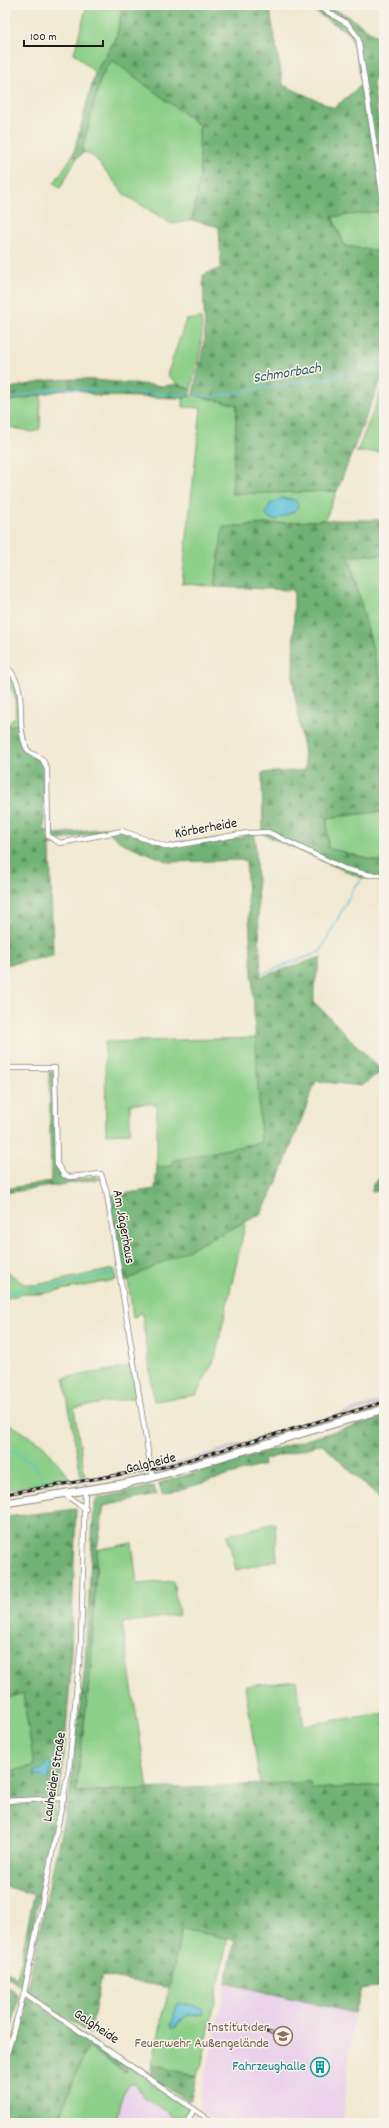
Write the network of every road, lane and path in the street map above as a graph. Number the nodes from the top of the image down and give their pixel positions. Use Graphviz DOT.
graph roads {
  1 [pos="316,5"];
  2 [pos="384,206"];
  3 [pos="5,665"];
  4 [pos="384,875"];
  5 [pos="5,1068"];
  6 [pos="384,1409"];
  7 [pos="154,1477"];
  8 [pos="85,1490"];
  9 [pos="64,1494"];
  10 [pos="5,1503"];
  11 [pos="86,1509"];
  12 [pos="64,1798"];
  13 [pos="5,1801"];
  14 [pos="24,1993"];
  15 [pos="5,2061"];
  16 [pos="194,2109"];
  17 [pos="188,2120"];
  18 [pos="214,2123"];
  1 -- 2 [label="street"];
  3 -- 4 [label="street, Körberheide"];
  5 -- 7 [label="street, Am Jägerhaus"];
  6 -- 7 [label="main road, Galgheide"];
  7 -- 8 [label="main road, Galgheide"];
  8 -- 9 [label="main road, Galgheide"];
  8 -- 11 [label="street, Lauheider Straße"];
  9 -- 10 [label="main road, Galgheide"];
  9 -- 11 [label="street"];
  11 -- 12 [label="street, Lauheider Straße"];
  12 -- 13 [label="street"];
  12 -- 14 [label="street, Lauheider Straße"];
  14 -- 15 [label="street, Lauheider Straße"];
  14 -- 16 [label="street, Galgheide"];
  16 -- 17 [label="street"];
  16 -- 18 [label="street, Galgheide"];
}
